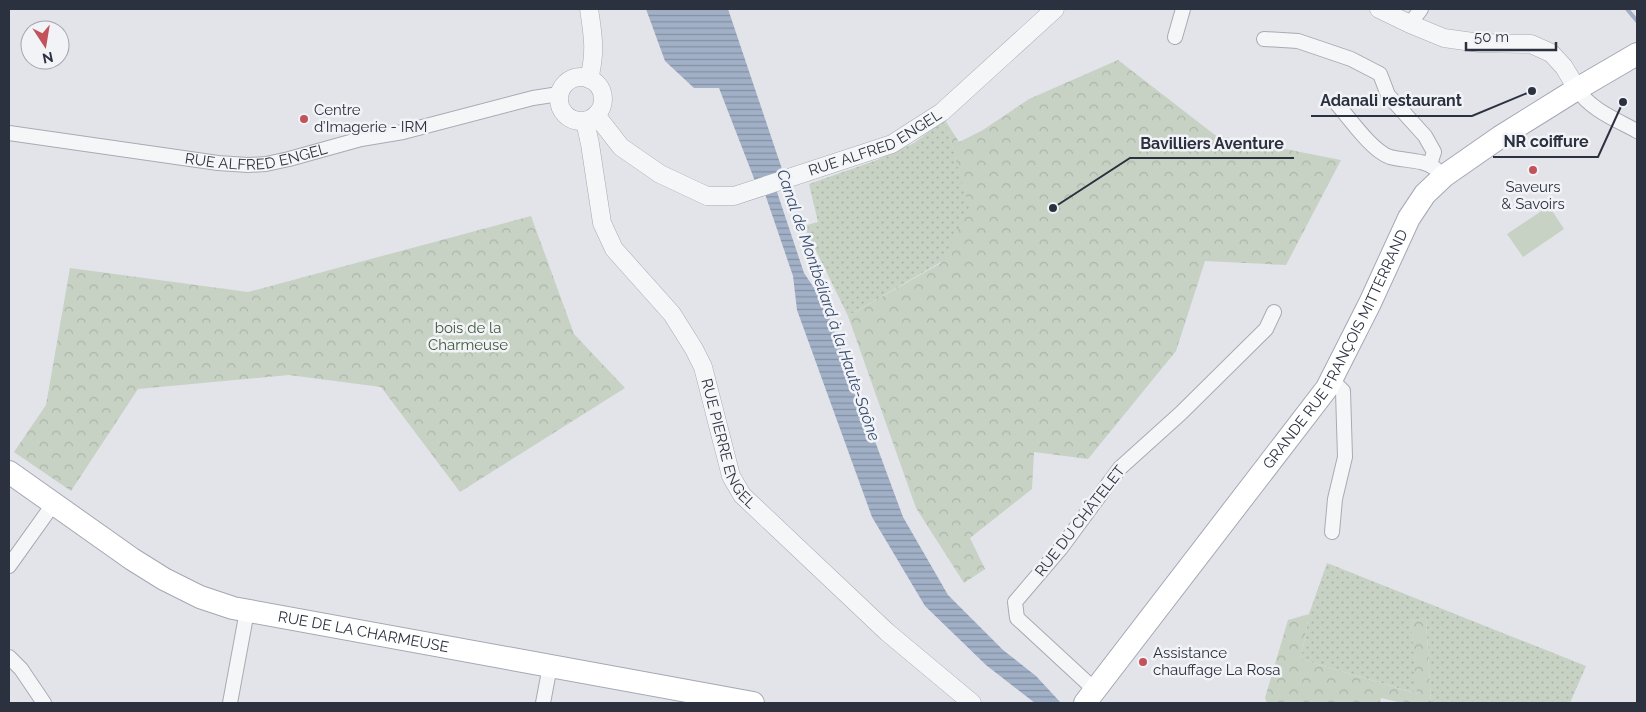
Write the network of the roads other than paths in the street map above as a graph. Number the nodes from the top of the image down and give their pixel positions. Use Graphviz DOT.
graph roads {
  1 [pos="589,9"];
  2 [pos="1055,9"];
  3 [pos="1183,9"];
  4 [pos="1379,9"];
  5 [pos="1421,9"];
  6 [pos="1410,24"];
  7 [pos="1175,37"];
  8 [pos="1264,39"];
  9 [pos="1637,54"];
  10 [pos="589,79"];
  11 [pos="1577,89"];
  12 [pos="559,94"];
  13 [pos="1337,104"];
  14 [pos="591,118"];
  15 [pos="1637,131"];
  16 [pos="9,133"];
  17 [pos="1437,170"];
  18 [pos="1274,312"];
  19 [pos="1331,379"];
  20 [pos="9,472"];
  21 [pos="54,503"];
  22 [pos="1332,532"];
  23 [pos="9,566"];
  24 [pos="247,611"];
  25 [pos="9,657"];
  26 [pos="550,666"];
  27 [pos="1090,697"];
  28 [pos="44,703"];
  29 [pos="230,703"];
  30 [pos="543,703"];
  31 [pos="752,703"];
  32 [pos="972,703"];
  1 -- 10 [label="street"];
  2 -- 14 [label="street, RUE ALFRED ENGEL"];
  3 -- 7 [label="street"];
  4 -- 6 [label="street"];
  5 -- 6 [label="street"];
  6 -- 11 [label="street"];
  8 -- 17 [label="street"];
  9 -- 11 [label="main road, GRANDE RUE FRANÇOIS MITTERRAND"];
  10 -- 12 [label="street"];
  10 -- 14 [label="street"];
  11 -- 15 [label="street"];
  11 -- 17 [label="main road, GRANDE RUE FRANÇOIS MITTERRAND"];
  12 -- 14 [label="street"];
  12 -- 16 [label="street, RUE ALFRED ENGEL"];
  13 -- 17 [label="street"];
  14 -- 32 [label="street, RUE PIERRE ENGEL"];
  17 -- 19 [label="main road, GRANDE RUE FRANÇOIS MITTERRAND"];
  18 -- 27 [label="street, RUE DU CHÂTELET"];
  19 -- 22 [label="street"];
  19 -- 27 [label="main road, GRANDE RUE FRANÇOIS MITTERRAND"];
  20 -- 21 [label="main road, RUE DE LA CHARMEUSE"];
  21 -- 23 [label="street"];
  21 -- 24 [label="main road, RUE DE LA CHARMEUSE"];
  24 -- 26 [label="main road, RUE DE LA CHARMEUSE"];
  24 -- 29 [label="street"];
  25 -- 28 [label="street"];
  26 -- 30 [label="street"];
  26 -- 31 [label="main road, RUE DE LA CHARMEUSE"];
}
